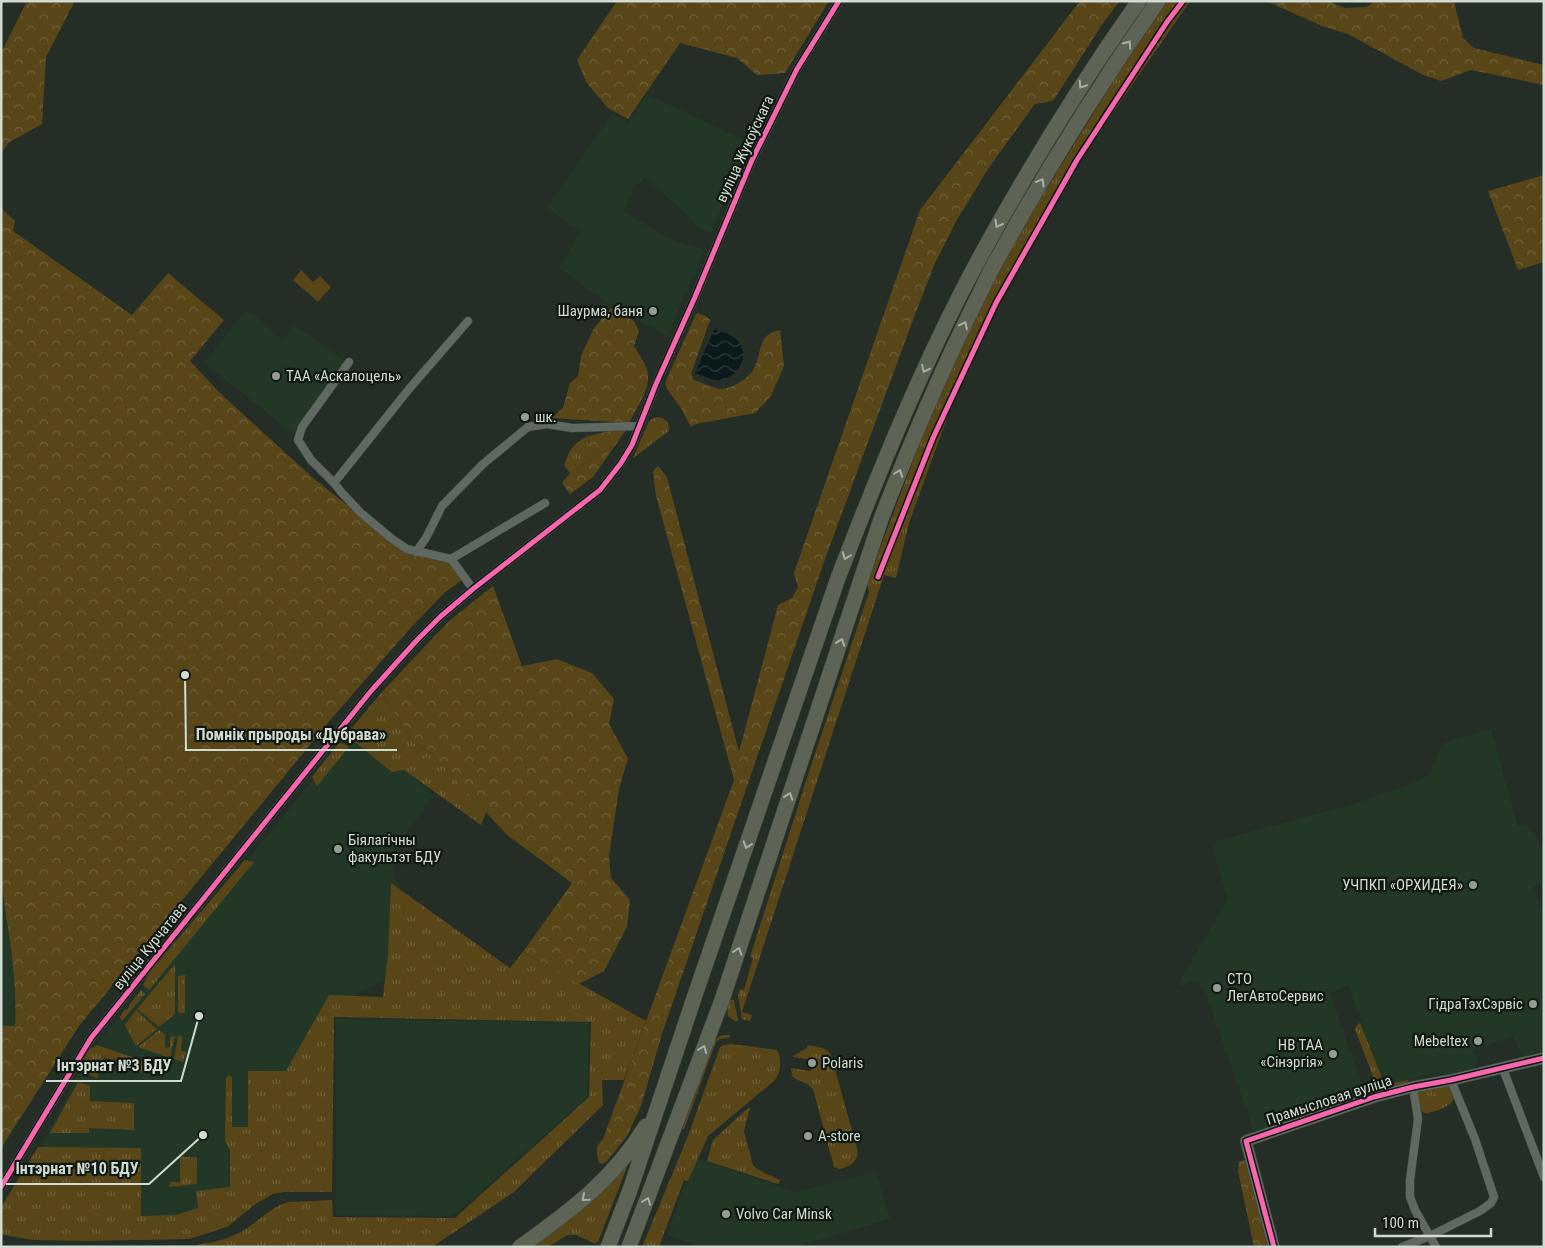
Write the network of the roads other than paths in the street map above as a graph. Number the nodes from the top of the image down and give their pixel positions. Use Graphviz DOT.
graph roads {
  1 [pos="839,1"];
  2 [pos="1138,1"];
  3 [pos="1158,1"];
  4 [pos="468,321"];
  5 [pos="349,362"];
  6 [pos="639,426"];
  7 [pos="334,483"];
  8 [pos="544,503"];
  9 [pos="416,552"];
  10 [pos="451,559"];
  11 [pos="472,589"];
  12 [pos="1544,1058"];
  13 [pos="1502,1069"];
  14 [pos="1451,1080"];
  15 [pos="1413,1087"];
  16 [pos="659,1106"];
  17 [pos="1544,1177"];
  18 [pos="1,1187"];
  19 [pos="1430,1236"];
  20 [pos="520,1247"];
  21 [pos="608,1247"];
  22 [pos="629,1247"];
  23 [pos="1274,1247"];
  24 [pos="1402,1247"];
  25 [pos="1436,1247"];
  1 -- 6 [label="street, вуліца Жукоўскага"];
  2 -- 16 [label="highway, one-way"];
  22 -- 3 [label="highway, one-way"];
  4 -- 7 [label="street"];
  5 -- 7 [label="street"];
  6 -- 9 [label="street"];
  6 -- 11 [label="street, вуліца Жукоўскага"];
  7 -- 9 [label="street"];
  8 -- 10 [label="street"];
  9 -- 10 [label="street"];
  10 -- 11 [label="street"];
  11 -- 18 [label="street, вуліца Курчатава"];
  12 -- 13 [label="street, Прамысловая вуліца"];
  13 -- 14 [label="street, Прамысловая вуліца"];
  13 -- 17 [label="street"];
  14 -- 15 [label="street, Прамысловая вуліца"];
  14 -- 19 [label="street"];
  15 -- 19 [label="street"];
  15 -- 23 [label="street, Прамысловая вуліца"];
  16 -- 20 [label="highway, one-way"];
  16 -- 21 [label="highway"];
  19 -- 24 [label="street"];
  19 -- 25 [label="street"];
}
